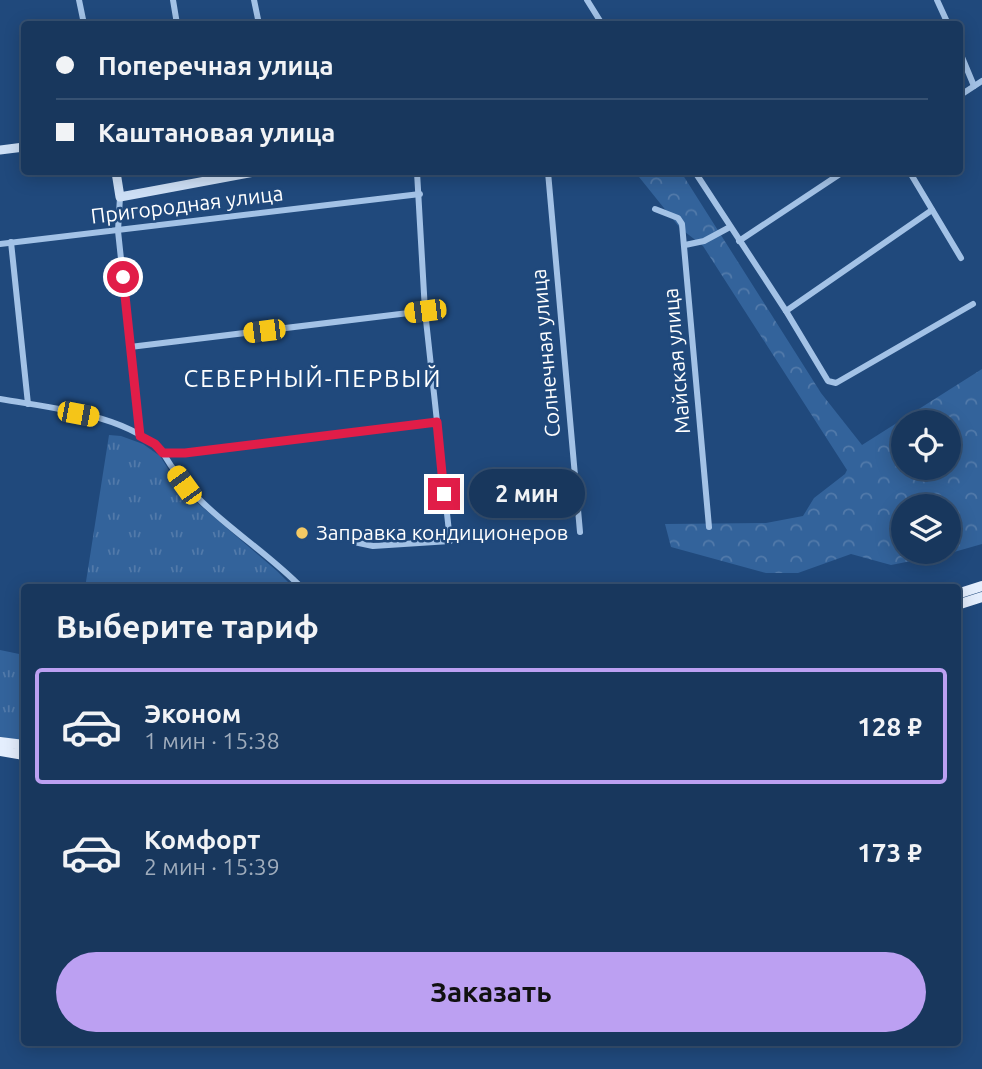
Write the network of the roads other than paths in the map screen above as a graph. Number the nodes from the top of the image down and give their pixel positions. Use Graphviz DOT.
graph roads {
  1 [pos="79,0"];
  2 [pos="173,0"];
  3 [pos="254,0"];
  4 [pos="587,0"];
  5 [pos="937,0"];
  6 [pos="83,21"];
  7 [pos="176,21"];
  8 [pos="258,21"];
  9 [pos="600,21"];
  10 [pos="947,21"];
  11 [pos="963,60"];
  12 [pos="982,81"];
  13 [pos="974,86"];
  14 [pos="963,93"];
  15 [pos="21,147"];
  16 [pos="0,150"];
  17 [pos="116,175"];
  18 [pos="238,175"];
  19 [pos="417,175"];
  20 [pos="548,175"];
  21 [pos="697,175"];
  22 [pos="838,175"];
  23 [pos="912,176"];
  24 [pos="419,194"];
  25 [pos="120,197"];
  26 [pos="655,209"];
  27 [pos="932,211"];
  28 [pos="730,227"];
  29 [pos="118,231"];
  30 [pos="739,241"];
  31 [pos="10,242"];
  32 [pos="0,244"];
  33 [pos="685,245"];
  34 [pos="961,258"];
  35 [pos="973,303"];
  36 [pos="425,311"];
  37 [pos="786,311"];
  38 [pos="131,347"];
  39 [pos="0,399"];
  40 [pos="28,404"];
  41 [pos="437,422"];
  42 [pos="140,436"];
  43 [pos="163,453"];
  44 [pos="709,527"];
  45 [pos="580,532"];
  46 [pos="354,541"];
  47 [pos="298,584"];
  48 [pos="982,586"];
  49 [pos="961,593"];
  50 [pos="982,597"];
  51 [pos="961,604"];
  52 [pos="0,741"];
  53 [pos="21,744"];
  54 [pos="0,751"];
  55 [pos="21,754"];
  1 -- 6 [label="street"];
  2 -- 7 [label="street"];
  3 -- 8 [label="street"];
  4 -- 9 [label="street"];
  5 -- 10 [label="street"];
  11 -- 13 [label="street"];
  12 -- 13 [label="street"];
  13 -- 14 [label="street"];
  15 -- 16 [label="street"];
  17 -- 25 [label="street"];
  18 -- 25 [label="street"];
  19 -- 24 [label="street"];
  20 -- 45 [label="street, Солнечная улица"];
  21 -- 28 [label="street"];
  22 -- 30 [label="street"];
  23 -- 27 [label="street"];
  24 -- 29 [label="street, Пригородная улица"];
  24 -- 36 [label="street"];
  25 -- 29 [label="street"];
  26 -- 33 [label="street, Майская улица"];
  27 -- 34 [label="street"];
  27 -- 37 [label="street"];
  28 -- 30 [label="street"];
  28 -- 33 [label="street"];
  29 -- 31 [label="street, Пригородная улица"];
  29 -- 38 [label="street"];
  30 -- 37 [label="street"];
  31 -- 32 [label="street, Пригородная улица"];
  31 -- 40 [label="street"];
  33 -- 44 [label="street, Майская улица"];
  35 -- 37 [label="street"];
  36 -- 38 [label="street"];
  36 -- 41 [label="street"];
  38 -- 42 [label="street"];
  39 -- 40 [label="street"];
  40 -- 42 [label="street"];
  41 -- 43 [label="street"];
  41 -- 46 [label="street"];
  42 -- 43 [label="street"];
  43 -- 47 [label="street"];
  48 -- 49 [label="main road"];
  50 -- 51 [label="main road"];
  52 -- 53 [label="main road"];
  54 -- 55 [label="main road"];
}
